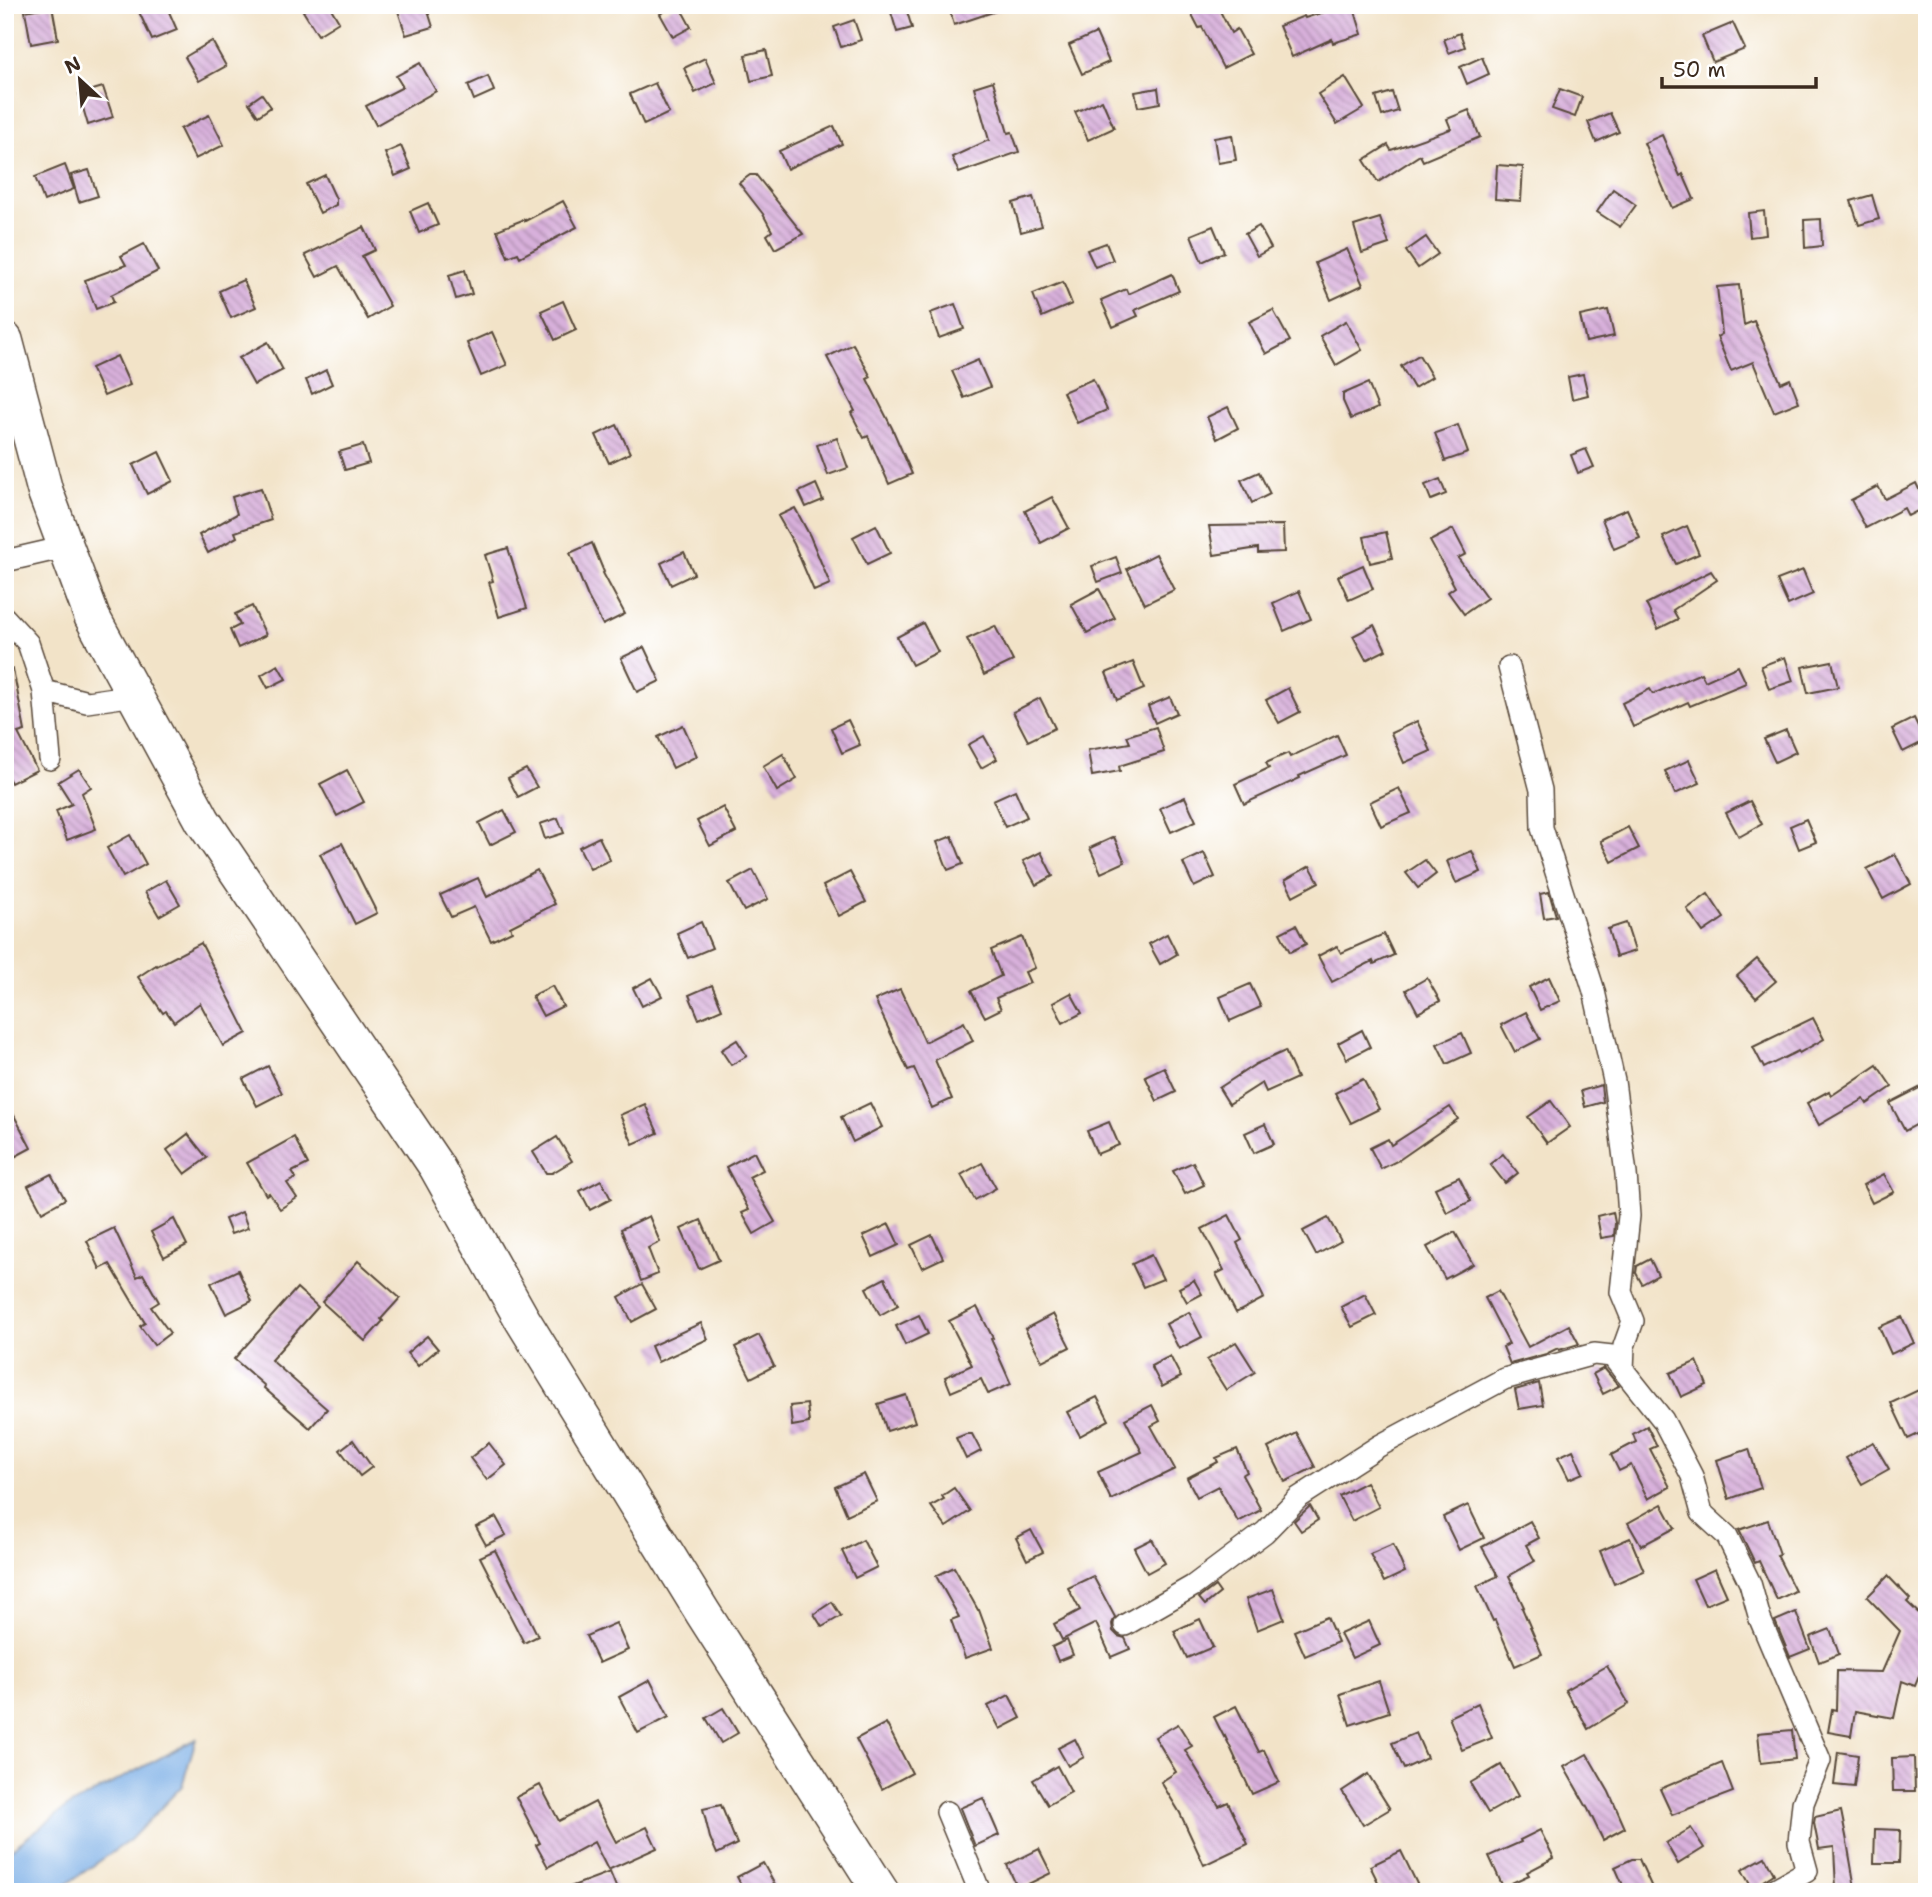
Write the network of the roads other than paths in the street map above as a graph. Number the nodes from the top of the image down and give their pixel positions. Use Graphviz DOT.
graph roads {
  1 [pos="5,340"];
  2 [pos="66,547"];
  3 [pos="5,561"];
  4 [pos="5,618"];
  5 [pos="1509,667"];
  6 [pos="44,691"];
  7 [pos="135,695"];
  8 [pos="50,759"];
  9 [pos="1623,1370"];
  10 [pos="1125,1625"];
  11 [pos="947,1812"];
  12 [pos="881,1892"];
  13 [pos="980,1892"];
  14 [pos="1770,1892"];
  1 -- 2 [label="highway"];
  2 -- 3 [label="street"];
  2 -- 7 [label="highway"];
  4 -- 6 [label="street"];
  5 -- 9 [label="street"];
  6 -- 7 [label="street"];
  6 -- 8 [label="street"];
  7 -- 12 [label="highway"];
  9 -- 10 [label="street"];
  9 -- 14 [label="street"];
  11 -- 13 [label="street"];
}
